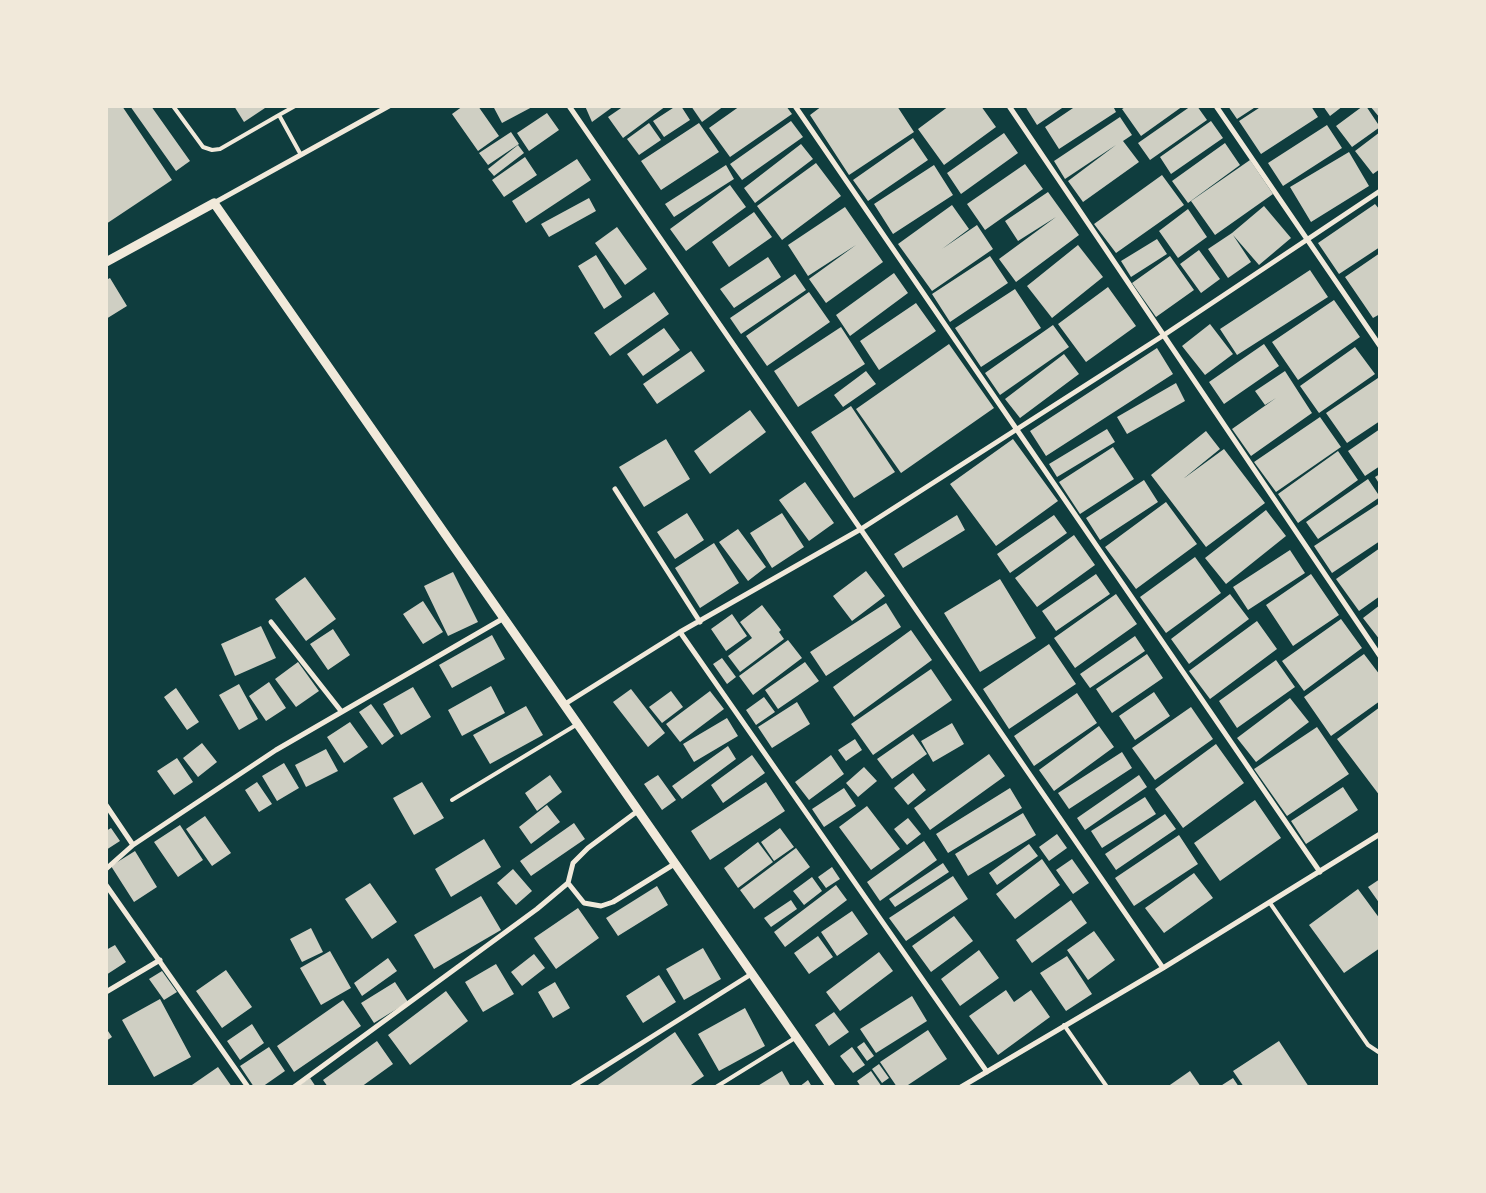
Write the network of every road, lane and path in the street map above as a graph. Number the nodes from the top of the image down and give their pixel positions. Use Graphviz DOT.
graph roads {
  1 [pos="173,106"];
  2 [pos="295,106"];
  3 [pos="389,106"];
  4 [pos="569,106"];
  5 [pos="795,106"];
  6 [pos="1009,106"];
  7 [pos="1216,106"];
  8 [pos="279,115"];
  9 [pos="302,155"];
  10 [pos="1380,192"];
  11 [pos="214,203"];
  12 [pos="1307,240"];
  13 [pos="106,262"];
  14 [pos="1164,335"];
  15 [pos="1380,346"];
  16 [pos="1017,430"];
  17 [pos="616,489"];
  18 [pos="860,529"];
  19 [pos="504,618"];
  20 [pos="272,622"];
  21 [pos="700,622"];
  22 [pos="680,632"];
  23 [pos="1380,656"];
  24 [pos="565,704"];
  25 [pos="341,711"];
  26 [pos="578,724"];
  27 [pos="452,800"];
  28 [pos="106,806"];
  29 [pos="639,810"];
  30 [pos="1380,834"];
  31 [pos="133,845"];
  32 [pos="676,863"];
  33 [pos="106,869"];
  34 [pos="1320,872"];
  35 [pos="568,884"];
  36 [pos="106,885"];
  37 [pos="1270,903"];
  38 [pos="160,960"];
  39 [pos="1162,968"];
  40 [pos="753,973"];
  41 [pos="106,992"];
  42 [pos="1064,1024"];
  43 [pos="796,1036"];
  44 [pos="1380,1053"];
  45 [pos="987,1072"];
  46 [pos="248,1087"];
  47 [pos="294,1087"];
  48 [pos="572,1087"];
  49 [pos="716,1087"];
  50 [pos="831,1087"];
  51 [pos="961,1087"];
  52 [pos="1107,1087"];
  1 -- 8 [label="lane"];
  2 -- 8 [label="lane"];
  3 -- 9 [label="street"];
  4 -- 18 [label="street"];
  5 -- 16 [label="street"];
  6 -- 14 [label="street"];
  7 -- 12 [label="street"];
  8 -- 9 [label="lane"];
  9 -- 11 [label="street"];
  10 -- 12 [label="street"];
  11 -- 13 [label="street"];
  11 -- 19 [label="street"];
  12 -- 14 [label="street"];
  12 -- 15 [label="street"];
  14 -- 16 [label="street"];
  14 -- 23 [label="street"];
  16 -- 18 [label="street"];
  16 -- 34 [label="street"];
  17 -- 21 [label="street"];
  18 -- 21 [label="street"];
  18 -- 39 [label="street"];
  19 -- 24 [label="street"];
  19 -- 25 [label="street"];
  20 -- 25 [label="street"];
  21 -- 22 [label="street"];
  22 -- 24 [label="street"];
  22 -- 45 [label="street"];
  24 -- 26 [label="street"];
  25 -- 31 [label="street"];
  26 -- 27 [label="lane"];
  26 -- 29 [label="street"];
  28 -- 31 [label="street"];
  29 -- 32 [label="street"];
  29 -- 35 [label="street"];
  30 -- 34 [label="street"];
  31 -- 33 [label="street"];
  32 -- 35 [label="street"];
  32 -- 40 [label="street"];
  34 -- 37 [label="street"];
  35 -- 47 [label="street"];
  36 -- 38 [label="street"];
  37 -- 39 [label="street"];
  37 -- 44 [label="lane"];
  38 -- 41 [label="street"];
  38 -- 46 [label="street"];
  39 -- 42 [label="street"];
  40 -- 43 [label="street"];
  40 -- 48 [label="street"];
  42 -- 45 [label="street"];
  42 -- 52 [label="lane"];
  43 -- 49 [label="lane"];
  43 -- 50 [label="street"];
  45 -- 51 [label="street"];
}
